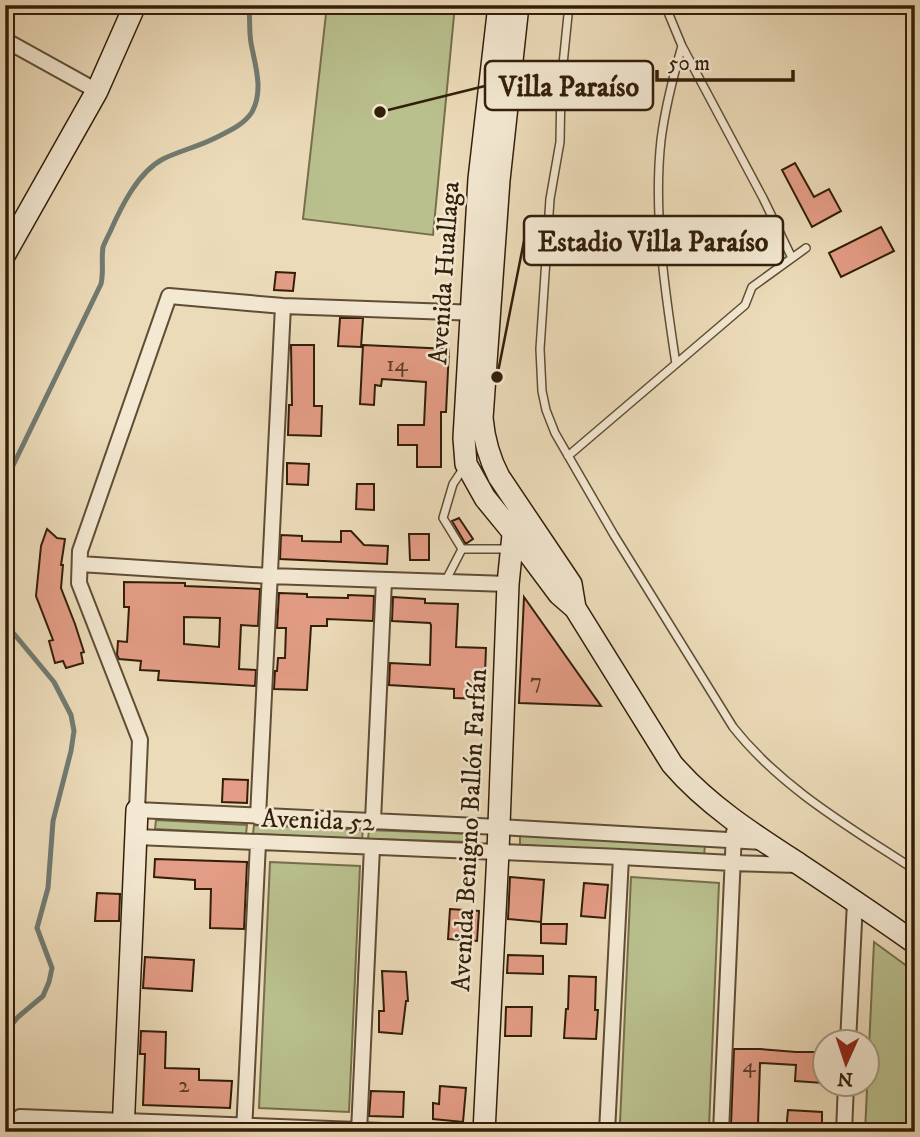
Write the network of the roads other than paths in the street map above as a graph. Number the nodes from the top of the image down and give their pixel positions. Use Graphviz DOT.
graph roads {
  1 [pos="135,5"];
  2 [pos="499,5"];
  3 [pos="518,5"];
  4 [pos="569,5"];
  5 [pos="666,5"];
  6 [pos="5,40"];
  7 [pos="682,46"];
  8 [pos="97,91"];
  9 [pos="806,248"];
  10 [pos="5,254"];
  11 [pos="792,258"];
  12 [pos="283,306"];
  13 [pos="481,313"];
  14 [pos="676,364"];
  15 [pos="568,456"];
  16 [pos="466,464"];
  17 [pos="519,506"];
  18 [pos="512,540"];
  19 [pos="462,550"];
  20 [pos="80,564"];
  21 [pos="269,576"];
  22 [pos="384,580"];
  23 [pos="445,582"];
  24 [pos="508,584"];
  25 [pos="575,608"];
  26 [pos="137,810"];
  27 [pos="258,817"];
  28 [pos="373,821"];
  29 [pos="499,827"];
  30 [pos="734,829"];
  31 [pos="136,837"];
  32 [pos="258,843"];
  33 [pos="372,847"];
  34 [pos="498,852"];
  35 [pos="621,857"];
  36 [pos="732,863"];
  37 [pos="800,865"];
  38 [pos="915,870"];
  39 [pos="855,902"];
  40 [pos="915,943"];
  41 [pos="849,1028"];
  42 [pos="845,1098"];
  43 [pos="123,1127"];
  44 [pos="244,1129"];
  45 [pos="359,1131"];
  46 [pos="8,1132"];
  47 [pos="408,1132"];
  48 [pos="484,1132"];
  49 [pos="607,1132"];
  50 [pos="721,1132"];
  51 [pos="844,1132"];
  1 -- 8 [label="main road"];
  2 -- 13 [label="main road, Avenida Huallaga"];
  3 -- 13 [label="main road, Avenida Huallaga"];
  4 -- 15 [label="lane"];
  5 -- 7 [label="lane"];
  6 -- 8 [label="street"];
  7 -- 11 [label="lane"];
  7 -- 14 [label="lane"];
  8 -- 10 [label="main road"];
  9 -- 11 [label="lane"];
  11 -- 14 [label="lane"];
  12 -- 13 [label="street"];
  12 -- 20 [label="street"];
  12 -- 21 [label="street"];
  13 -- 16 [label="main road, Avenida Huallaga"];
  13 -- 17 [label="main road, Avenida Huallaga"];
  14 -- 15 [label="lane"];
  15 -- 38 [label="lane"];
  16 -- 18 [label="main road, Avenida Huallaga"];
  16 -- 19 [label="lane"];
  17 -- 18 [label="main road, Avenida Benigno Ballón Farfán"];
  17 -- 25 [label="main road, Avenida Huallaga"];
  18 -- 19 [label="lane"];
  18 -- 24 [label="main road, Avenida Benigno Ballón Farfán"];
  18 -- 25 [label="main road, Avenida Huallaga"];
  19 -- 23 [label="lane"];
  20 -- 21 [label="street"];
  20 -- 26 [label="street"];
  21 -- 22 [label="street"];
  21 -- 27 [label="street"];
  22 -- 23 [label="street"];
  22 -- 28 [label="street"];
  23 -- 24 [label="street"];
  24 -- 29 [label="main road, Avenida Benigno Ballón Farfán"];
  25 -- 30 [label="main road"];
  26 -- 27 [label="street"];
  26 -- 31 [label="main road"];
  27 -- 28 [label="street"];
  28 -- 29 [label="street"];
  29 -- 30 [label="street"];
  29 -- 34 [label="main road, Avenida Benigno Ballón Farfán"];
  30 -- 36 [label="street"];
  30 -- 37 [label="main road"];
  31 -- 32 [label="street, Avenida 52"];
  31 -- 43 [label="main road"];
  32 -- 33 [label="street, Avenida 52"];
  32 -- 44 [label="street"];
  33 -- 34 [label="street, Avenida 52"];
  33 -- 45 [label="street"];
  34 -- 35 [label="street, Avenida 52"];
  34 -- 48 [label="main road, Avenida Benigno Ballón Farfán"];
  35 -- 36 [label="street, Avenida 52"];
  35 -- 49 [label="street"];
  36 -- 37 [label="street, Avenida 52"];
  36 -- 50 [label="street"];
  37 -- 39 [label="main road"];
  39 -- 40 [label="main road"];
  39 -- 41 [label="street"];
  42 -- 51 [label="street"];
  43 -- 44 [label="street"];
  43 -- 46 [label="street"];
  44 -- 45 [label="street"];
  45 -- 47 [label="street"];
}
